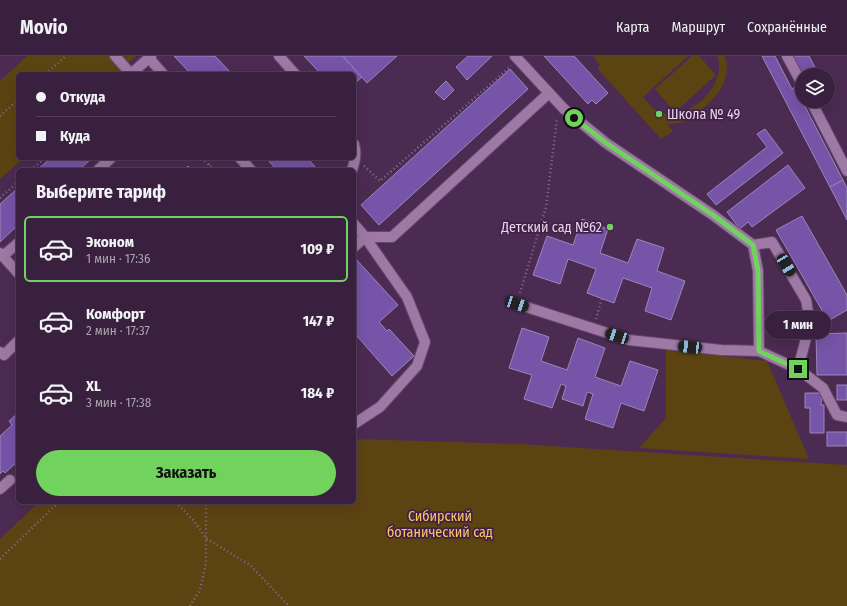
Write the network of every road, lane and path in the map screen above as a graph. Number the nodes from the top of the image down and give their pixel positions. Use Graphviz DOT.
graph roads {
  1 [pos="66,56"];
  2 [pos="115,56"];
  3 [pos="279,56"];
  4 [pos="787,56"];
  5 [pos="150,57"];
  6 [pos="517,58"];
  7 [pos="795,71"];
  8 [pos="48,72"];
  9 [pos="129,72"];
  10 [pos="133,72"];
  11 [pos="161,72"];
  12 [pos="293,72"];
  13 [pos="549,93"];
  14 [pos="16,102"];
  15 [pos="815,108"];
  16 [pos="564,109"];
  17 [pos="0,116"];
  18 [pos="356,159"];
  19 [pos="43,160"];
  20 [pos="109,160"];
  21 [pos="204,160"];
  22 [pos="210,160"];
  23 [pos="242,160"];
  24 [pos="209,166"];
  25 [pos="33,168"];
  26 [pos="100,168"];
  27 [pos="212,168"];
  28 [pos="249,168"];
  29 [pos="847,171"];
  30 [pos="16,184"];
  31 [pos="0,198"];
  32 [pos="356,226"];
  33 [pos="365,237"];
  34 [pos="16,244"];
  35 [pos="356,245"];
  36 [pos="753,245"];
  37 [pos="2,255"];
  38 [pos="16,272"];
  39 [pos="517,304"];
  40 [pos="16,343"];
  41 [pos="759,351"];
  42 [pos="0,352"];
  43 [pos="798,369"];
  44 [pos="847,417"];
  45 [pos="356,423"];
  46 [pos="10,480"];
  47 [pos="0,488"];
  48 [pos="57,504"];
  49 [pos="178,504"];
  50 [pos="206,504"];
  51 [pos="207,539"];
  52 [pos="0,559"];
  53 [pos="190,606"];
  54 [pos="289,606"];
  1 -- 8 [label="path"];
  2 -- 9 [label="lane"];
  3 -- 12 [label="lane"];
  4 -- 7 [label="lane"];
  5 -- 10 [label="lane"];
  5 -- 11 [label="lane"];
  6 -- 13 [label="lane"];
  6 -- 18 [label="path"];
  13 -- 16 [label="lane"];
  13 -- 33 [label="lane"];
  14 -- 17 [label="path"];
  15 -- 29 [label="lane"];
  16 -- 36 [label="lane"];
  16 -- 39 [label="path"];
  19 -- 25 [label="path"];
  20 -- 26 [label="lane"];
  21 -- 24 [label="path"];
  22 -- 24 [label="path"];
  23 -- 28 [label="lane"];
  24 -- 27 [label="path"];
  30 -- 31 [label="path"];
  32 -- 33 [label="lane"];
  33 -- 35 [label="lane"];
  33 -- 45 [label="lane"];
  34 -- 37 [label="lane"];
  36 -- 41 [label="lane"];
  36 -- 43 [label="lane"];
  37 -- 38 [label="lane"];
  39 -- 41 [label="lane"];
  40 -- 42 [label="lane"];
  41 -- 43 [label="lane"];
  43 -- 44 [label="lane"];
  46 -- 47 [label="lane"];
  48 -- 52 [label="path"];
  49 -- 51 [label="path"];
  50 -- 51 [label="path"];
  51 -- 53 [label="path"];
  51 -- 54 [label="path"];
}
